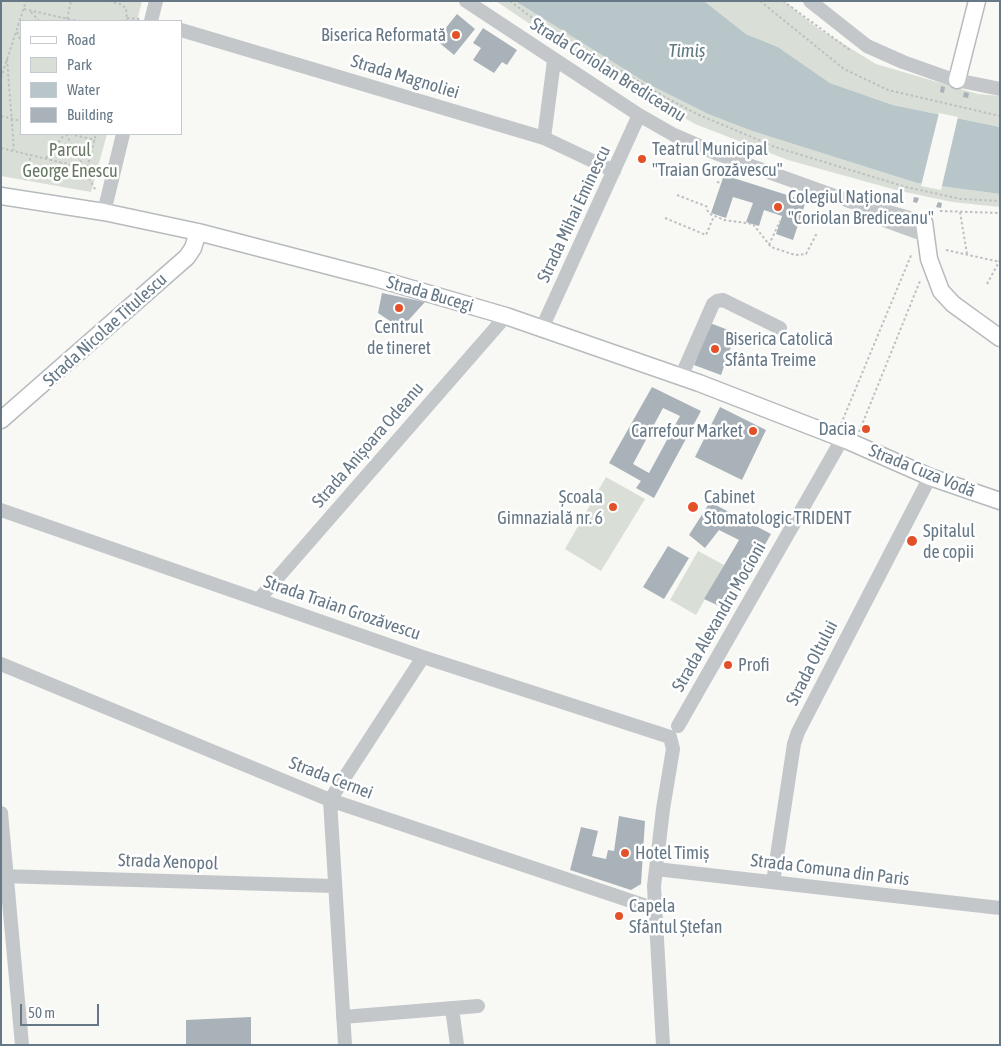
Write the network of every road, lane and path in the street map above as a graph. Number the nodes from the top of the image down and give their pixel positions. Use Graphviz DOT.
graph roads {
  1 [pos="26,1"];
  2 [pos="71,1"];
  3 [pos="110,1"];
  4 [pos="156,1"];
  5 [pos="466,1"];
  6 [pos="510,1"];
  7 [pos="760,1"];
  8 [pos="782,1"];
  9 [pos="810,1"];
  10 [pos="977,1"];
  11 [pos="24,9"];
  12 [pos="30,10"];
  13 [pos="67,19"];
  14 [pos="20,20"];
  15 [pos="20,20"];
  16 [pos="38,20"];
  17 [pos="72,20"];
  18 [pos="127,20"];
  19 [pos="152,20"];
  20 [pos="182,30"];
  21 [pos="16,32"];
  22 [pos="20,39"];
  23 [pos="855,52"];
  24 [pos="8,59"];
  25 [pos="554,61"];
  26 [pos="1,78"];
  27 [pos="957,80"];
  28 [pos="1000,89"];
  29 [pos="640,115"];
  30 [pos="1,116"];
  31 [pos="1000,116"];
  32 [pos="12,118"];
  33 [pos="20,121"];
  34 [pos="65,135"];
  35 [pos="67,135"];
  36 [pos="74,135"];
  37 [pos="96,135"];
  38 [pos="123,135"];
  39 [pos="544,138"];
  40 [pos="95,140"];
  41 [pos="1,148"];
  42 [pos="14,150"];
  43 [pos="31,154"];
  44 [pos="46,158"];
  45 [pos="84,168"];
  46 [pos="614,171"];
  47 [pos="86,172"];
  48 [pos="24,180"];
  49 [pos="717,182"];
  50 [pos="721,183"];
  51 [pos="676,195"];
  52 [pos="1,196"];
  53 [pos="1000,201"];
  54 [pos="102,204"];
  55 [pos="708,207"];
  56 [pos="707,210"];
  57 [pos="940,211"];
  58 [pos="960,212"];
  59 [pos="1000,214"];
  60 [pos="714,216"];
  61 [pos="665,218"];
  62 [pos="780,221"];
  63 [pos="925,228"];
  64 [pos="198,232"];
  65 [pos="816,233"];
  66 [pos="769,244"];
  67 [pos="946,250"];
  68 [pos="912,253"];
  69 [pos="967,254"];
  70 [pos="999,261"];
  71 [pos="920,281"];
  72 [pos="986,284"];
  73 [pos="506,316"];
  74 [pos="542,328"];
  75 [pos="780,328"];
  76 [pos="1000,338"];
  77 [pos="681,377"];
  78 [pos="1,420"];
  79 [pos="846,437"];
  80 [pos="930,477"];
  81 [pos="1000,501"];
  82 [pos="1,510"];
  83 [pos="259,599"];
  84 [pos="423,657"];
  85 [pos="1,664"];
  86 [pos="678,726"];
  87 [pos="330,800"];
  88 [pos="1,813"];
  89 [pos="656,869"];
  90 [pos="4,876"];
  91 [pos="773,882"];
  92 [pos="334,886"];
  93 [pos="1000,908"];
  94 [pos="655,909"];
  95 [pos="8,971"];
  96 [pos="478,1006"];
  97 [pos="452,1008"];
  98 [pos="343,1017"];
  99 [pos="22,1045"];
  100 [pos="344,1045"];
  101 [pos="457,1045"];
  102 [pos="663,1045"];
  1 -- 11 [label="path"];
  2 -- 13 [label="path"];
  3 -- 18 [label="path"];
  4 -- 19 [label="street"];
  5 -- 25 [label="street, Strada Coriolan Brediceanu"];
  6 -- 53 [label="path"];
  7 -- 31 [label="path"];
  8 -- 23 [label="path"];
  9 -- 27 [label="street"];
  10 -- 27 [label="main road"];
  11 -- 12 [label="path"];
  11 -- 14 [label="path"];
  12 -- 13 [label="path"];
  12 -- 16 [label="path"];
  13 -- 17 [label="path"];
  15 -- 21 [label="path"];
  20 -- 39 [label="street, Strada Magnoliei"];
  21 -- 22 [label="path"];
  21 -- 24 [label="path"];
  24 -- 26 [label="path"];
  24 -- 32 [label="path"];
  25 -- 29 [label="street, Strada Coriolan Brediceanu"];
  25 -- 39 [label="street"];
  27 -- 28 [label="street"];
  29 -- 46 [label="street, Strada Mihai Eminescu"];
  29 -- 63 [label="street, Strada Coriolan Brediceanu"];
  30 -- 32 [label="path"];
  32 -- 33 [label="path"];
  32 -- 42 [label="path"];
  34 -- 44 [label="path"];
  35 -- 45 [label="path"];
  36 -- 40 [label="path"];
  37 -- 40 [label="path"];
  38 -- 54 [label="street"];
  39 -- 46 [label="street, Strada Magnoliei"];
  40 -- 47 [label="path"];
  41 -- 42 [label="path"];
  42 -- 43 [label="path"];
  43 -- 44 [label="path"];
  43 -- 48 [label="path"];
  44 -- 45 [label="path"];
  45 -- 47 [label="path"];
  46 -- 74 [label="street, Strada Mihai Eminescu"];
  47 -- 54 [label="path"];
  49 -- 50 [label="path"];
  51 -- 55 [label="path"];
  52 -- 54 [label="main road, Strada Bucegi"];
  54 -- 64 [label="main road, Strada Bucegi"];
  56 -- 60 [label="path"];
  57 -- 58 [label="path"];
  58 -- 59 [label="path"];
  58 -- 69 [label="path"];
  60 -- 61 [label="path"];
  60 -- 66 [label="path"];
  62 -- 66 [label="path"];
  63 -- 76 [label="main road"];
  64 -- 73 [label="main road, Strada Bucegi"];
  64 -- 78 [label="main road, Strada Nicolae Titulescu"];
  65 -- 66 [label="path"];
  67 -- 69 [label="path"];
  68 -- 79 [label="path"];
  69 -- 70 [label="path"];
  70 -- 72 [label="path"];
  71 -- 79 [label="path"];
  73 -- 74 [label="main road, Strada Bucegi"];
  73 -- 83 [label="street, Strada Anișoara Odeanu"];
  74 -- 77 [label="main road, Strada Bucegi"];
  75 -- 77 [label="street"];
  77 -- 79 [label="main road, Strada Bucegi"];
  79 -- 80 [label="main road, Strada Cuza Vodă"];
  79 -- 86 [label="street, Strada Alexandru Mocioni"];
  80 -- 81 [label="main road, Strada Cuza Vodă"];
  80 -- 91 [label="street, Strada Oltului"];
  82 -- 83 [label="street, Strada Traian Grozăvescu"];
  83 -- 84 [label="street, Strada Traian Grozăvescu"];
  84 -- 87 [label="street"];
  84 -- 89 [label="street, Strada Traian Grozăvescu"];
  85 -- 87 [label="street, Strada Cernei"];
  87 -- 92 [label="street"];
  87 -- 94 [label="street, Strada Cernei"];
  88 -- 90 [label="street"];
  89 -- 91 [label="street, Strada Comuna din Paris"];
  89 -- 94 [label="street"];
  90 -- 92 [label="street, Strada Xenopol"];
  90 -- 95 [label="street"];
  91 -- 93 [label="street, Strada Comuna din Paris"];
  92 -- 98 [label="street"];
  94 -- 102 [label="street"];
  95 -- 99 [label="street"];
  96 -- 97 [label="street"];
  97 -- 98 [label="street"];
  97 -- 101 [label="street"];
  98 -- 100 [label="street"];
}
